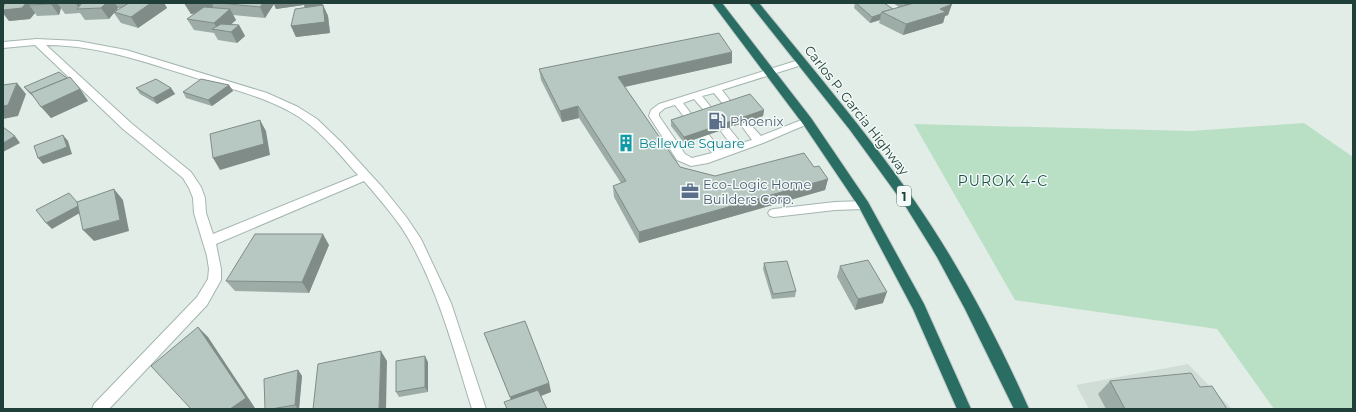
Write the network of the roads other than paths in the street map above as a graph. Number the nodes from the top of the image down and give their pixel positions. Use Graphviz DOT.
graph roads {
  1 [pos="717,3"];
  2 [pos="754,3"];
  3 [pos="37,42"];
  4 [pos="3,45"];
  5 [pos="802,62"];
  6 [pos="769,73"];
  7 [pos="716,89"];
  8 [pos="696,95"];
  9 [pos="677,101"];
  10 [pos="730,106"];
  11 [pos="711,113"];
  12 [pos="691,120"];
  13 [pos="807,121"];
  14 [pos="744,123"];
  15 [pos="724,130"];
  16 [pos="704,136"];
  17 [pos="759,141"];
  18 [pos="739,148"];
  19 [pos="719,155"];
  20 [pos="366,176"];
  21 [pos="864,205"];
  22 [pos="774,213"];
  23 [pos="209,241"];
  24 [pos="100,409"];
  25 [pos="480,409"];
  26 [pos="964,409"];
  27 [pos="1022,409"];
  1 -- 6 [label="highway"];
  2 -- 5 [label="highway, Carlos P. Garcia Highway / 1"];
  3 -- 4 [label="street"];
  3 -- 20 [label="street"];
  3 -- 23 [label="street"];
  5 -- 6 [label="lane"];
  5 -- 27 [label="highway, Carlos P. Garcia Highway / 1"];
  6 -- 7 [label="lane"];
  6 -- 13 [label="highway"];
  7 -- 8 [label="lane"];
  7 -- 10 [label="lane"];
  8 -- 9 [label="lane"];
  8 -- 11 [label="lane"];
  9 -- 12 [label="lane"];
  9 -- 19 [label="lane"];
  13 -- 17 [label="lane"];
  13 -- 21 [label="highway"];
  14 -- 17 [label="lane"];
  15 -- 18 [label="lane"];
  16 -- 19 [label="lane"];
  17 -- 18 [label="lane"];
  18 -- 19 [label="lane"];
  20 -- 23 [label="street"];
  20 -- 25 [label="street"];
  21 -- 22 [label="lane"];
  21 -- 26 [label="highway"];
  23 -- 24 [label="street"];
}
